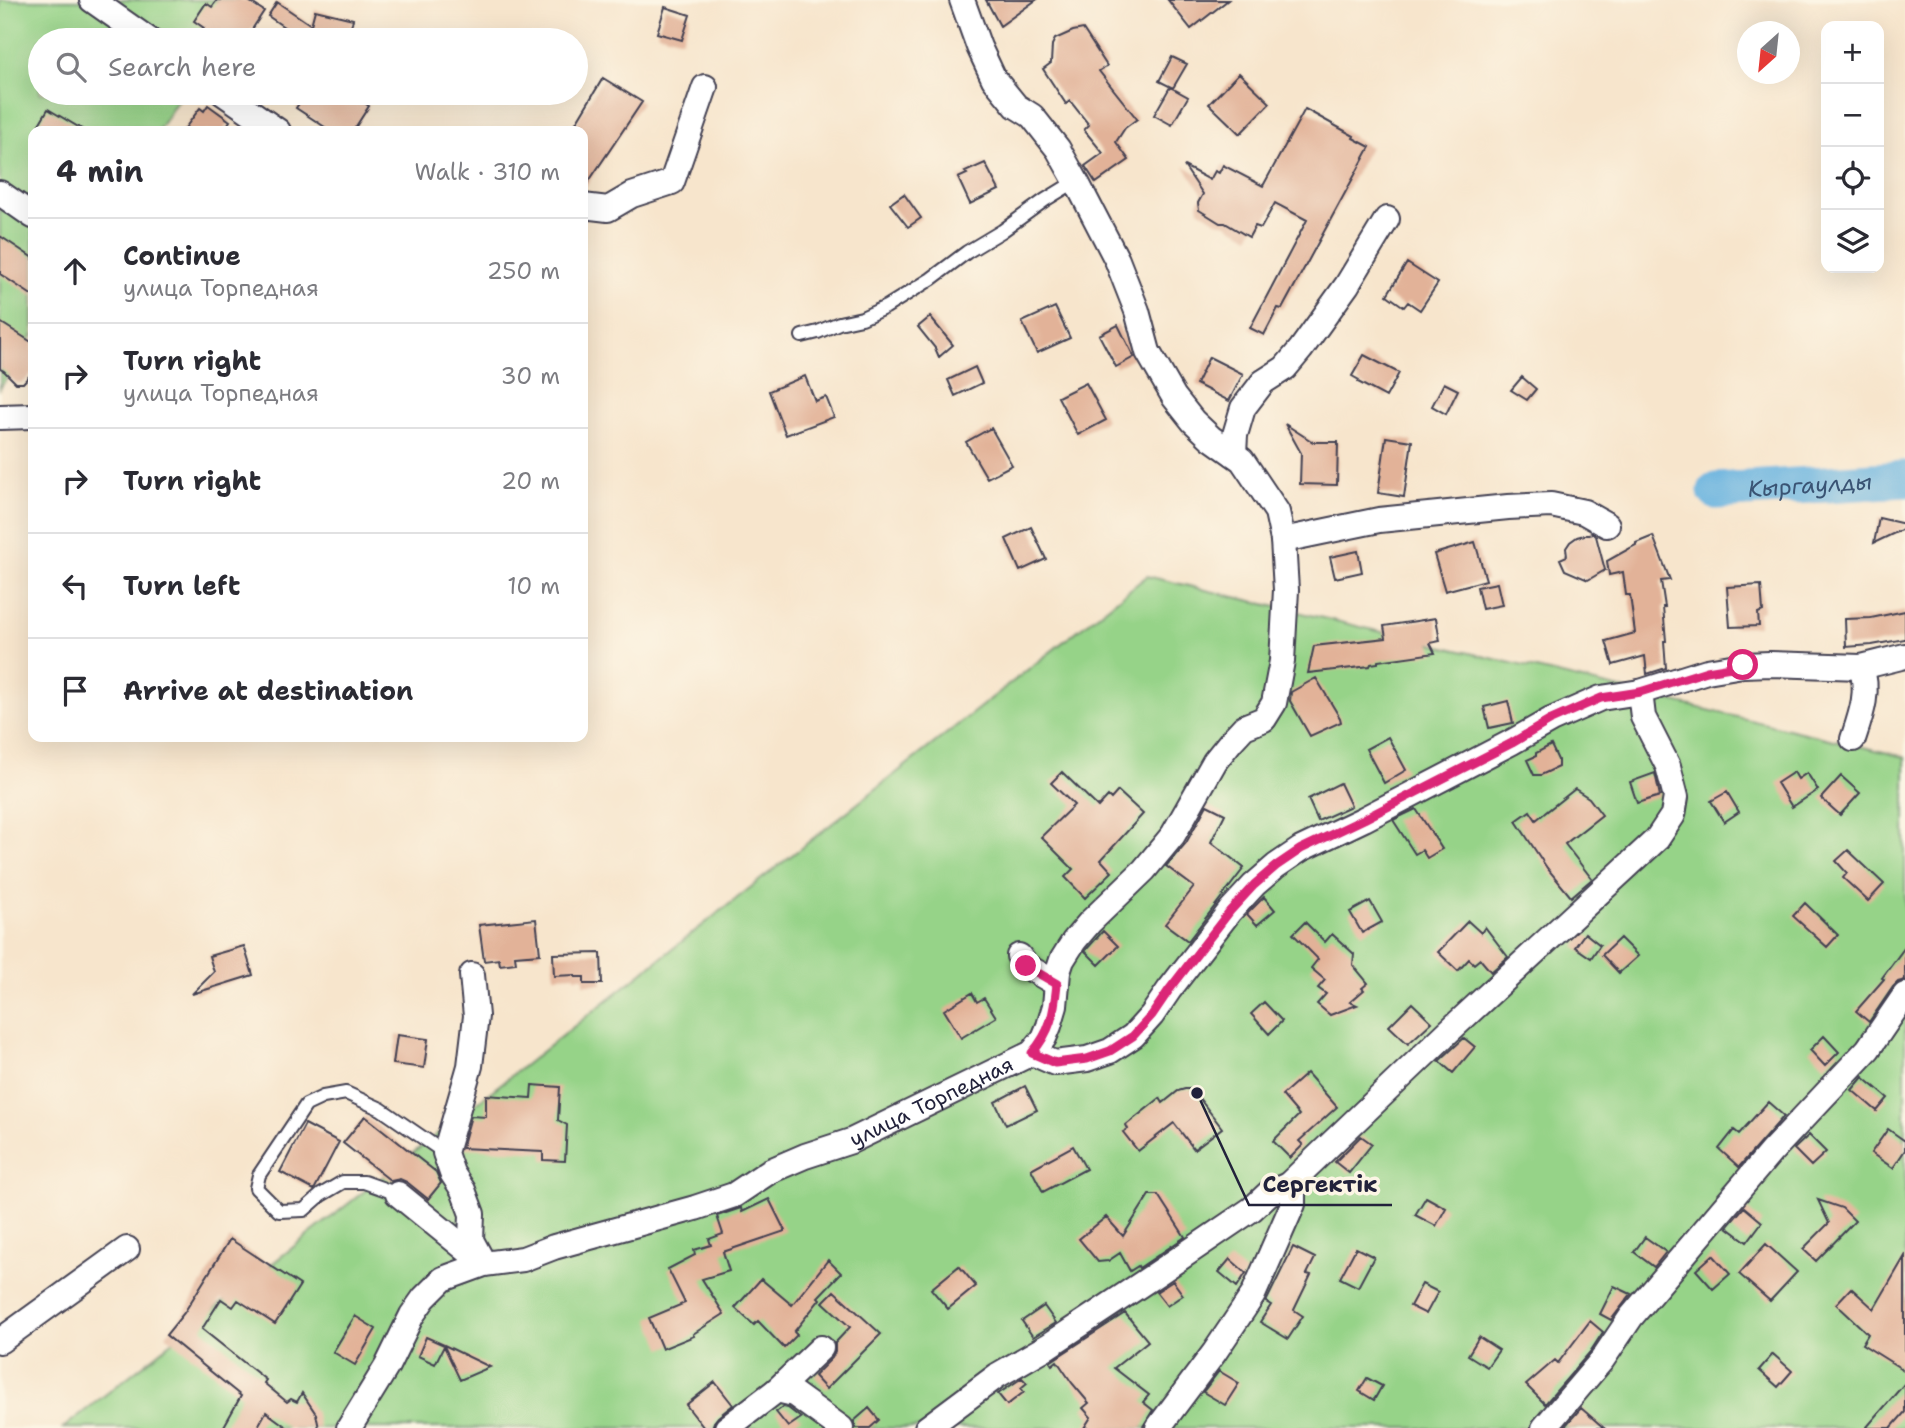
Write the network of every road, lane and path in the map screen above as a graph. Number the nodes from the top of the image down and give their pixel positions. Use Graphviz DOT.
graph roads {
  1 [pos="92,0"];
  2 [pos="962,0"];
  3 [pos="132,28"];
  4 [pos="1014,73"];
  5 [pos="705,87"];
  6 [pos="240,105"];
  7 [pos="1032,116"];
  8 [pos="271,126"];
  9 [pos="1076,181"];
  10 [pos="0,193"];
  11 [pos="588,207"];
  12 [pos="28,213"];
  13 [pos="1387,219"];
  14 [pos="802,336"];
  15 [pos="28,416"];
  16 [pos="0,417"];
  17 [pos="1234,454"];
  18 [pos="1607,525"];
  19 [pos="1283,540"];
  20 [pos="1905,656"];
  21 [pos="1861,667"];
  22 [pos="1640,692"];
  23 [pos="1853,739"];
  24 [pos="1020,963"];
  25 [pos="472,975"];
  26 [pos="1057,984"];
  27 [pos="1905,995"];
  28 [pos="1032,1053"];
  29 [pos="446,1153"];
  30 [pos="1288,1185"];
  31 [pos="398,1194"];
  32 [pos="127,1249"];
  33 [pos="484,1264"];
  34 [pos="0,1341"];
  35 [pos="821,1348"];
  36 [pos="778,1390"];
  37 [pos="354,1426"];
  38 [pos="727,1428"];
  39 [pos="841,1428"];
  40 [pos="927,1428"];
  41 [pos="1158,1428"];
  42 [pos="1544,1428"];
  1 -- 3 [label="street"];
  2 -- 7 [label="street"];
  4 -- 7 [label="street"];
  5 -- 11 [label="street"];
  6 -- 8 [label="street"];
  7 -- 9 [label="street"];
  9 -- 14 [label="lane"];
  9 -- 17 [label="street"];
  10 -- 12 [label="street"];
  13 -- 17 [label="street"];
  15 -- 16 [label="street"];
  17 -- 19 [label="street"];
  18 -- 19 [label="street"];
  19 -- 26 [label="street"];
  20 -- 21 [label="street, улица Торпедная"];
  21 -- 22 [label="street, улица Торпедная"];
  21 -- 23 [label="street"];
  22 -- 28 [label="street, улица Торпедная"];
  22 -- 30 [label="street"];
  24 -- 26 [label="street"];
  25 -- 29 [label="street"];
  26 -- 28 [label="street"];
  27 -- 42 [label="street"];
  28 -- 33 [label="street, улица Торпедная"];
  29 -- 31 [label="lane"];
  29 -- 33 [label="street"];
  30 -- 40 [label="street"];
  30 -- 41 [label="street"];
  31 -- 33 [label="street"];
  32 -- 34 [label="street"];
  33 -- 37 [label="street, улица Торпедная"];
  35 -- 36 [label="street"];
  36 -- 38 [label="street"];
  36 -- 39 [label="street"];
}
